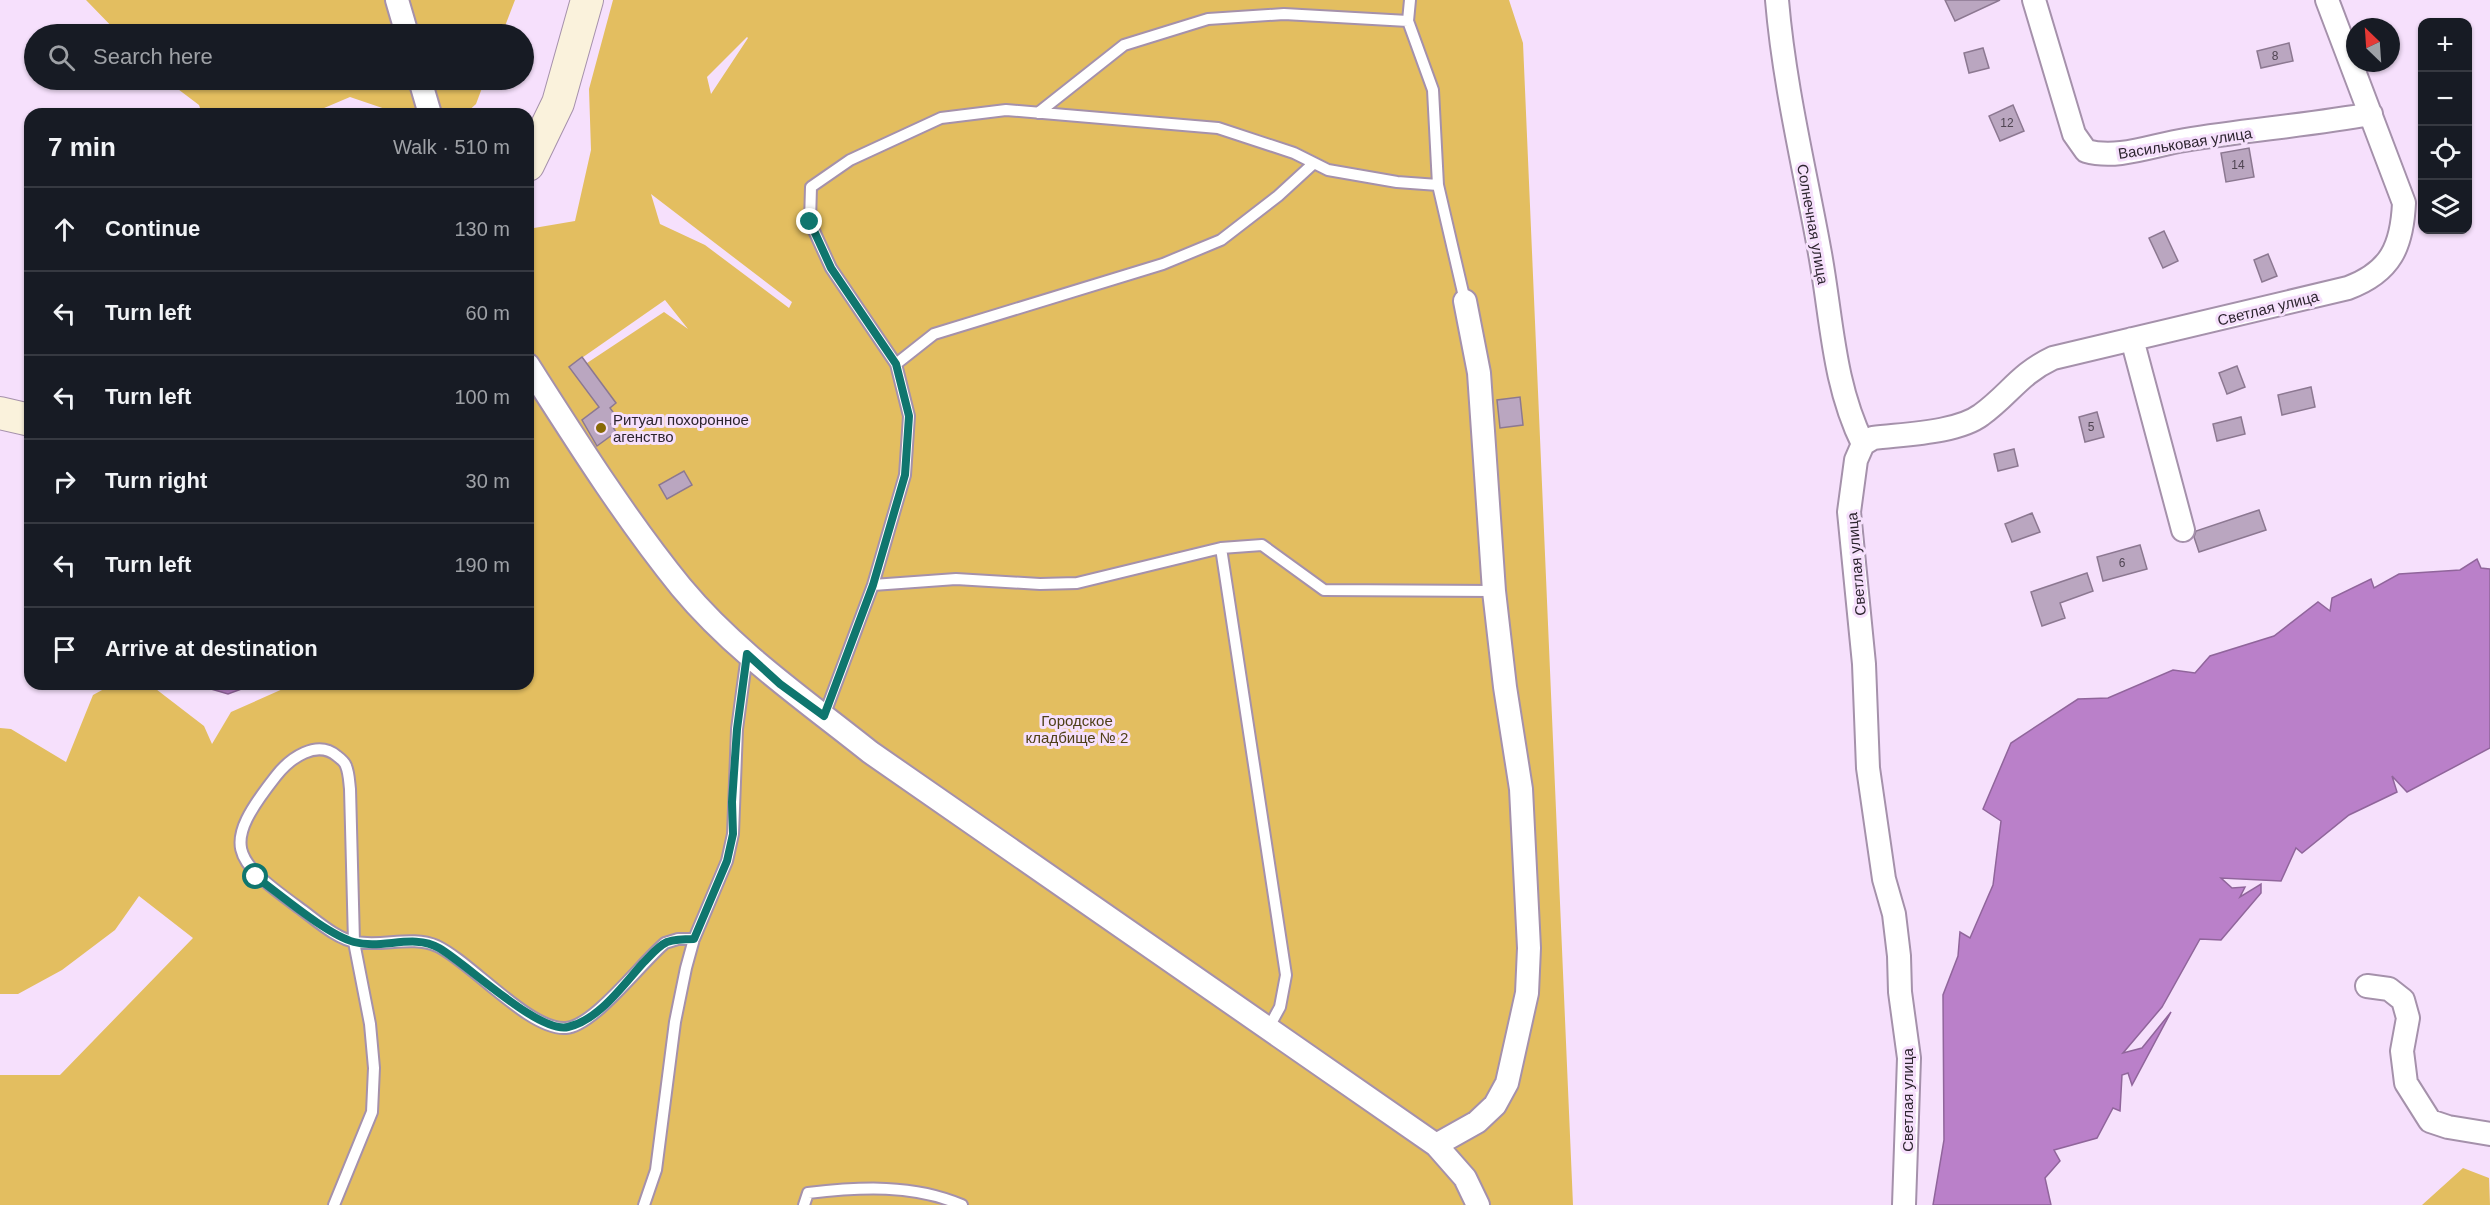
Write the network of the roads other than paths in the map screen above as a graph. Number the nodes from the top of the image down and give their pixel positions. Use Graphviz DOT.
graph roads {
  1 [pos="397,0"];
  2 [pos="587,0"];
  3 [pos="1410,0"];
  4 [pos="1777,0"];
  5 [pos="2034,0"];
  6 [pos="2327,0"];
  7 [pos="1408,21"];
  8 [pos="404,24"];
  9 [pos="423,90"];
  10 [pos="428,108"];
  11 [pos="1038,113"];
  12 [pos="2371,114"];
  13 [pos="534,153"];
  14 [pos="1314,163"];
  15 [pos="1438,185"];
  16 [pos="1465,301"];
  17 [pos="2132,339"];
  18 [pos="896,364"];
  19 [pos="534,375"];
  20 [pos="0,413"];
  21 [pos="24,419"];
  22 [pos="1863,444"];
  23 [pos="2183,530"];
  24 [pos="1221,548"];
  25 [pos="873,585"];
  26 [pos="1494,591"];
  27 [pos="747,654"];
  28 [pos="824,716"];
  29 [pos="694,939"];
  30 [pos="354,942"];
  31 [pos="2367,986"];
  32 [pos="1269,1027"];
  33 [pos="2490,1134"];
  34 [pos="1436,1145"];
  35 [pos="334,1205"];
  36 [pos="644,1205"];
  37 [pos="804,1205"];
  38 [pos="962,1205"];
  39 [pos="1478,1205"];
  40 [pos="1904,1205"];
  1 -- 8 [label="street"];
  2 -- 13 [label="main road"];
  3 -- 7 [label="lane"];
  4 -- 22 [label="street, Солнечная улица"];
  5 -- 12 [label="street, Васильковая улица"];
  6 -- 12 [label="street"];
  7 -- 11 [label="lane"];
  7 -- 15 [label="lane"];
  9 -- 10 [label="street"];
  11 -- 14 [label="lane"];
  11 -- 18 [label="lane"];
  12 -- 17 [label="street, Светлая улица"];
  14 -- 15 [label="lane"];
  14 -- 18 [label="lane"];
  15 -- 16 [label="lane"];
  16 -- 26 [label="street"];
  17 -- 22 [label="street, Светлая улица"];
  17 -- 23 [label="street"];
  18 -- 25 [label="lane"];
  19 -- 27 [label="street"];
  20 -- 21 [label="main road"];
  22 -- 40 [label="street, Светлая улица"];
  24 -- 25 [label="lane"];
  24 -- 26 [label="lane"];
  24 -- 32 [label="lane"];
  25 -- 28 [label="lane"];
  26 -- 34 [label="street"];
  27 -- 28 [label="street"];
  27 -- 29 [label="lane"];
  28 -- 32 [label="street"];
  29 -- 30 [label="lane"];
  29 -- 36 [label="lane"];
  30 -- 30 [label="lane"];
  30 -- 35 [label="lane"];
  31 -- 33 [label="street"];
  32 -- 34 [label="street"];
  34 -- 39 [label="street"];
  37 -- 38 [label="lane"];
}
